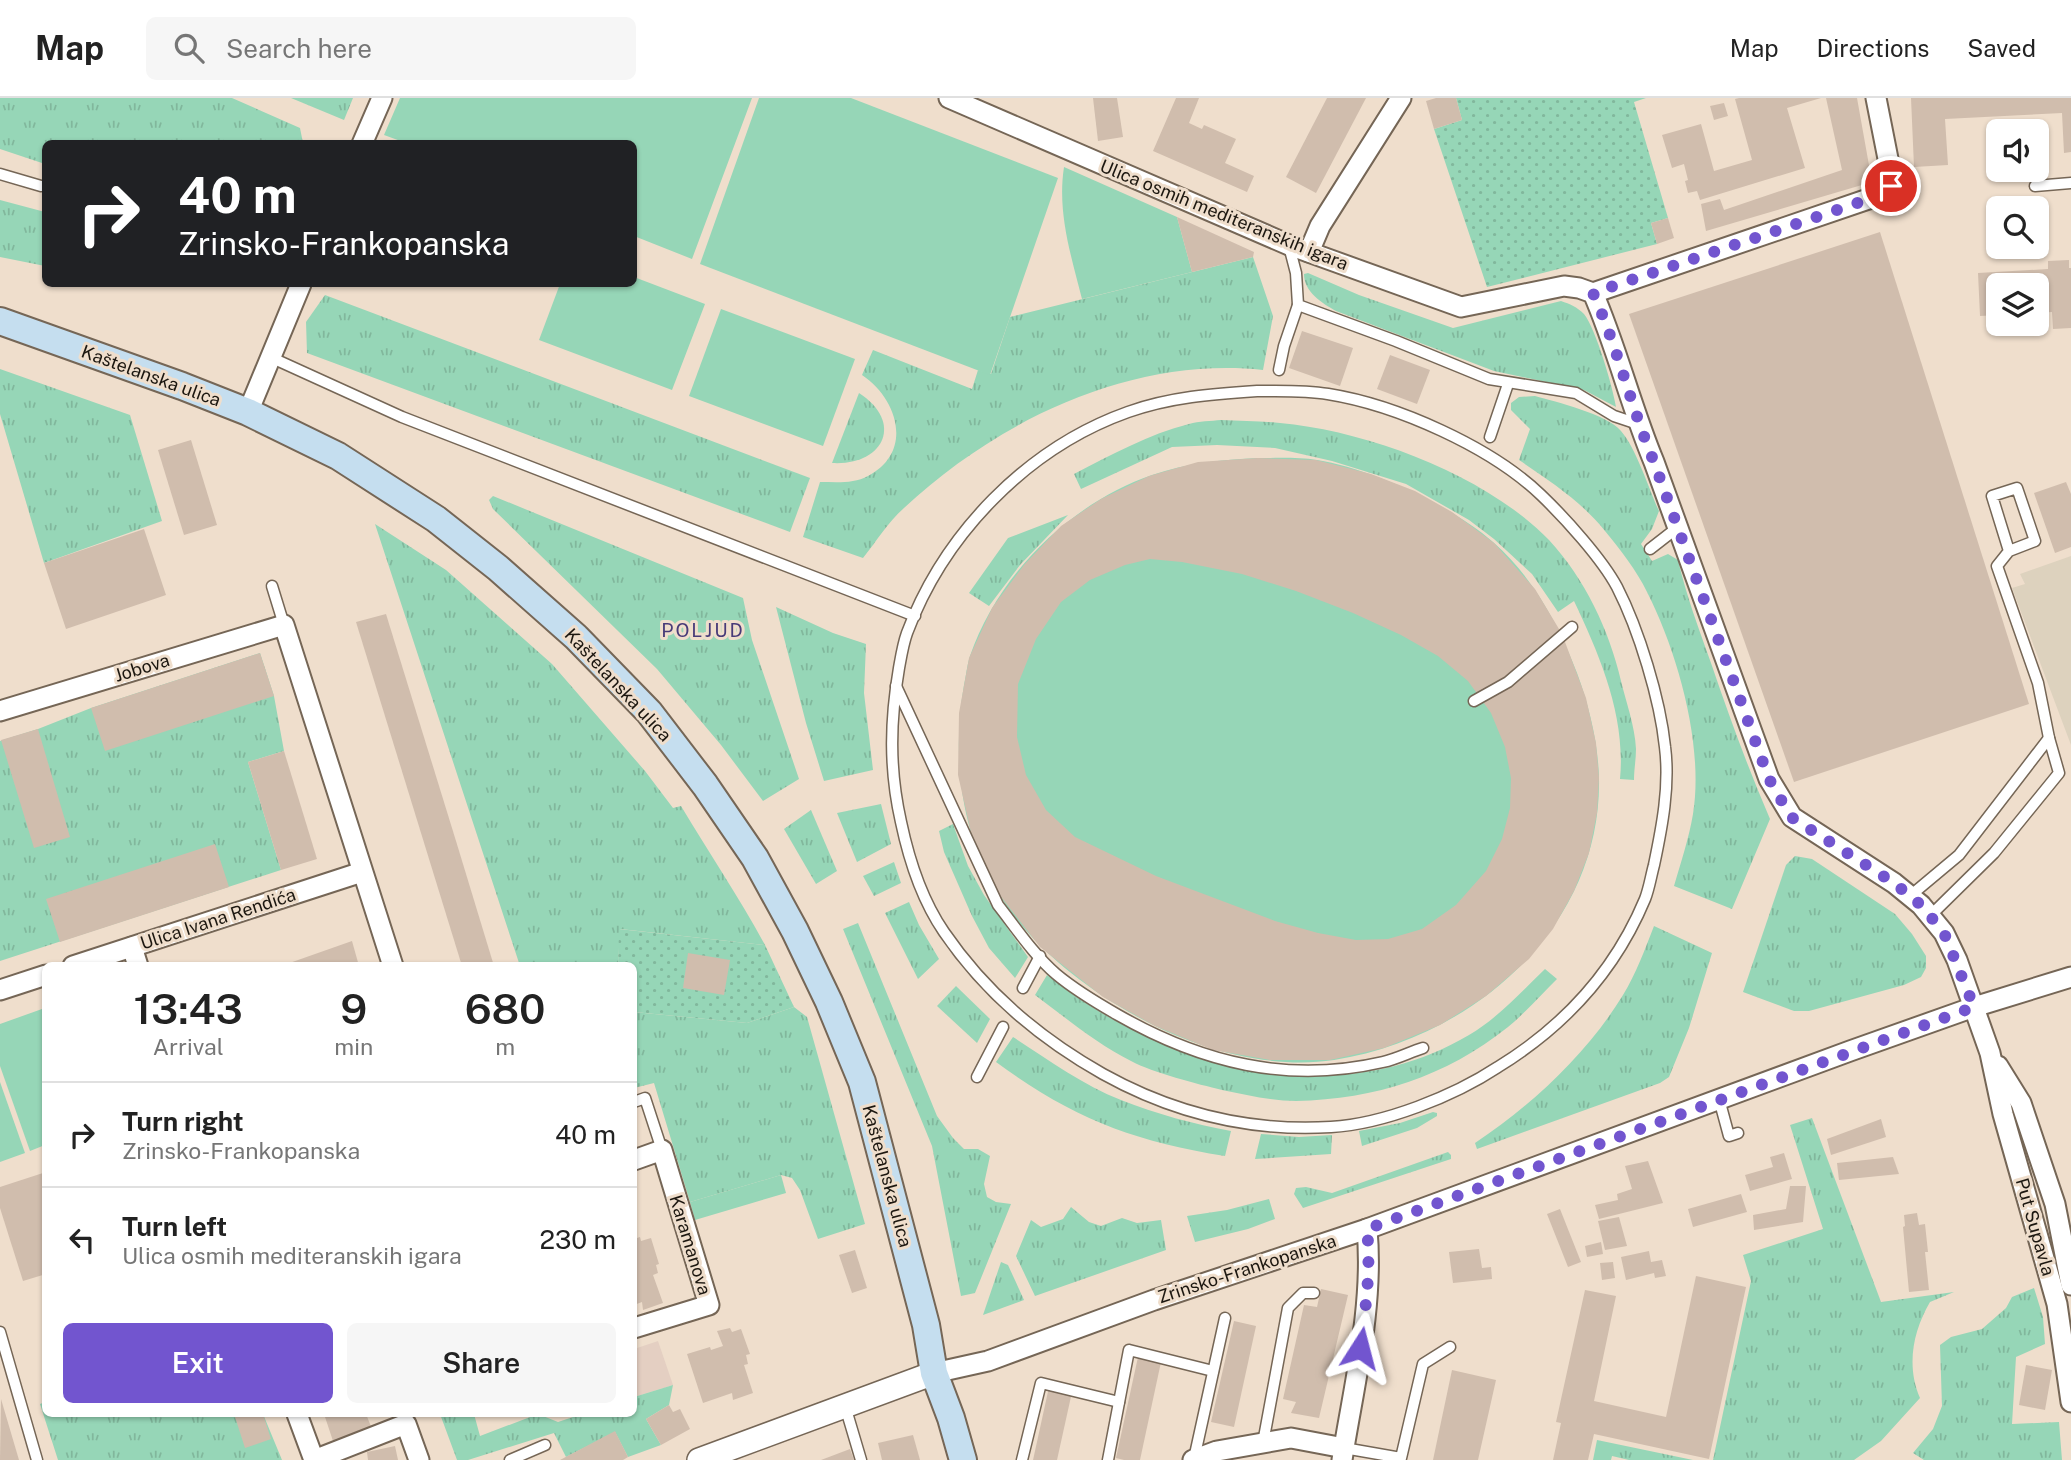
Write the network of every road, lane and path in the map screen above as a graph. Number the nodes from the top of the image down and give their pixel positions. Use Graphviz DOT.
graph roads {
  1 [pos="382,98"];
  2 [pos="949,98"];
  3 [pos="1401,98"];
  4 [pos="1876,98"];
  5 [pos="364,140"];
  6 [pos="0,174"];
  7 [pos="2071,183"];
  8 [pos="41,186"];
  9 [pos="2035,186"];
  10 [pos="1289,245"];
  11 [pos="1309,252"];
  12 [pos="300,287"];
  13 [pos="1593,293"];
  14 [pos="1298,305"];
  15 [pos="0,321"];
  16 [pos="270,357"];
  17 [pos="1279,370"];
  18 [pos="1508,384"];
  19 [pos="248,412"];
  20 [pos="1638,424"];
  21 [pos="1490,437"];
  22 [pos="1677,528"];
  23 [pos="1650,549"];
  24 [pos="2009,551"];
  25 [pos="272,586"];
  26 [pos="915,616"];
  27 [pos="284,625"];
  28 [pos="1572,627"];
  29 [pos="896,686"];
  30 [pos="1474,701"];
  31 [pos="0,710"];
  32 [pos="2049,738"];
  33 [pos="362,873"];
  34 [pos="1910,896"];
  35 [pos="1930,916"];
  36 [pos="132,947"];
  37 [pos="1040,956"];
  38 [pos="85,962"];
  39 [pos="137,962"];
  40 [pos="392,962"];
  41 [pos="42,976"];
  42 [pos="2071,976"];
  43 [pos="1023,988"];
  44 [pos="0,990"];
  45 [pos="1974,1007"];
  46 [pos="1003,1027"];
  47 [pos="1423,1048"];
  48 [pos="1990,1053"];
  49 [pos="977,1077"];
  50 [pos="1719,1099"];
  51 [pos="637,1101"];
  52 [pos="1738,1133"];
  53 [pos="662,1150"];
  54 [pos="637,1159"];
  55 [pos="1367,1229"];
  56 [pos="2071,1285"];
  57 [pos="1314,1293"];
  58 [pos="1225,1318"];
  59 [pos="637,1327"];
  60 [pos="0,1332"];
  61 [pos="1450,1347"];
  62 [pos="1213,1371"];
  63 [pos="934,1373"];
  64 [pos="1119,1402"];
  65 [pos="2071,1402"];
  66 [pos="845,1406"];
  67 [pos="298,1417"];
  68 [pos="405,1419"];
  69 [pos="1263,1443"];
  70 [pos="545,1445"];
  71 [pos="1343,1454"];
  72 [pos="37,1460"];
  73 [pos="419,1460"];
  74 [pos="510,1460"];
  75 [pos="699,1460"];
  76 [pos="861,1460"];
  77 [pos="963,1460"];
  78 [pos="1021,1460"];
  79 [pos="1108,1460"];
  80 [pos="1194,1460"];
  1 -- 5 [label="street"];
  2 -- 10 [label="street, Ulica osmih mediteranskih igara"];
  3 -- 11 [label="street"];
  4 -- 13 [label="street"];
  6 -- 8 [label="lane"];
  7 -- 9 [label="lane"];
  10 -- 11 [label="street, Ulica osmih mediteranskih igara"];
  10 -- 14 [label="lane"];
  11 -- 13 [label="street, Ulica osmih mediteranskih igara"];
  12 -- 16 [label="street"];
  13 -- 20 [label="street"];
  14 -- 17 [label="lane"];
  14 -- 18 [label="lane"];
  15 -- 19 [label="main road, Kaštelanska ulica"];
  16 -- 19 [label="street"];
  16 -- 26 [label="lane"];
  18 -- 20 [label="lane"];
  18 -- 21 [label="lane"];
  19 -- 63 [label="main road, Kaštelanska ulica"];
  20 -- 22 [label="street"];
  22 -- 23 [label="lane"];
  22 -- 34 [label="street"];
  24 -- 24 [label="lane"];
  24 -- 32 [label="lane"];
  25 -- 27 [label="lane"];
  26 -- 29 [label="lane"];
  26 -- 29 [label="lane"];
  27 -- 31 [label="street, Jobova"];
  27 -- 33 [label="street"];
  28 -- 30 [label="lane"];
  29 -- 37 [label="lane"];
  32 -- 34 [label="lane"];
  32 -- 35 [label="lane"];
  33 -- 36 [label="street, Ulica Ivana Rendića"];
  33 -- 40 [label="street"];
  34 -- 35 [label="street"];
  35 -- 45 [label="street"];
  36 -- 38 [label="street, Ulica Ivana Rendića"];
  36 -- 39 [label="street"];
  37 -- 43 [label="lane"];
  37 -- 47 [label="lane"];
  41 -- 44 [label="street"];
  42 -- 45 [label="street, Zrinsko-Frankopanska"];
  45 -- 48 [label="street, Put Supavla"];
  45 -- 50 [label="street, Zrinsko-Frankopanska"];
  46 -- 49 [label="lane"];
  48 -- 56 [label="street, Put Supavla"];
  48 -- 65 [label="street, Put Supavla"];
  50 -- 52 [label="lane"];
  50 -- 55 [label="street, Zrinsko-Frankopanska"];
  51 -- 53 [label="lane, Karamanova"];
  53 -- 54 [label="street"];
  53 -- 59 [label="street, Karamanova"];
  55 -- 63 [label="street, Zrinsko-Frankopanska"];
  55 -- 71 [label="street"];
  57 -- 69 [label="lane"];
  58 -- 62 [label="lane"];
  60 -- 72 [label="lane"];
  61 -- 71 [label="lane"];
  62 -- 64 [label="lane"];
  62 -- 80 [label="lane"];
  63 -- 66 [label="street, Zrinsko-Frankopanska"];
  63 -- 77 [label="main road, Kaštelanska ulica"];
  64 -- 78 [label="lane"];
  64 -- 79 [label="lane"];
  66 -- 75 [label="street, Zrinsko-Frankopanska"];
  66 -- 76 [label="lane"];
  67 -- 68 [label="street"];
  68 -- 73 [label="street"];
  69 -- 71 [label="street"];
  69 -- 80 [label="street"];
  70 -- 74 [label="lane"];
}
